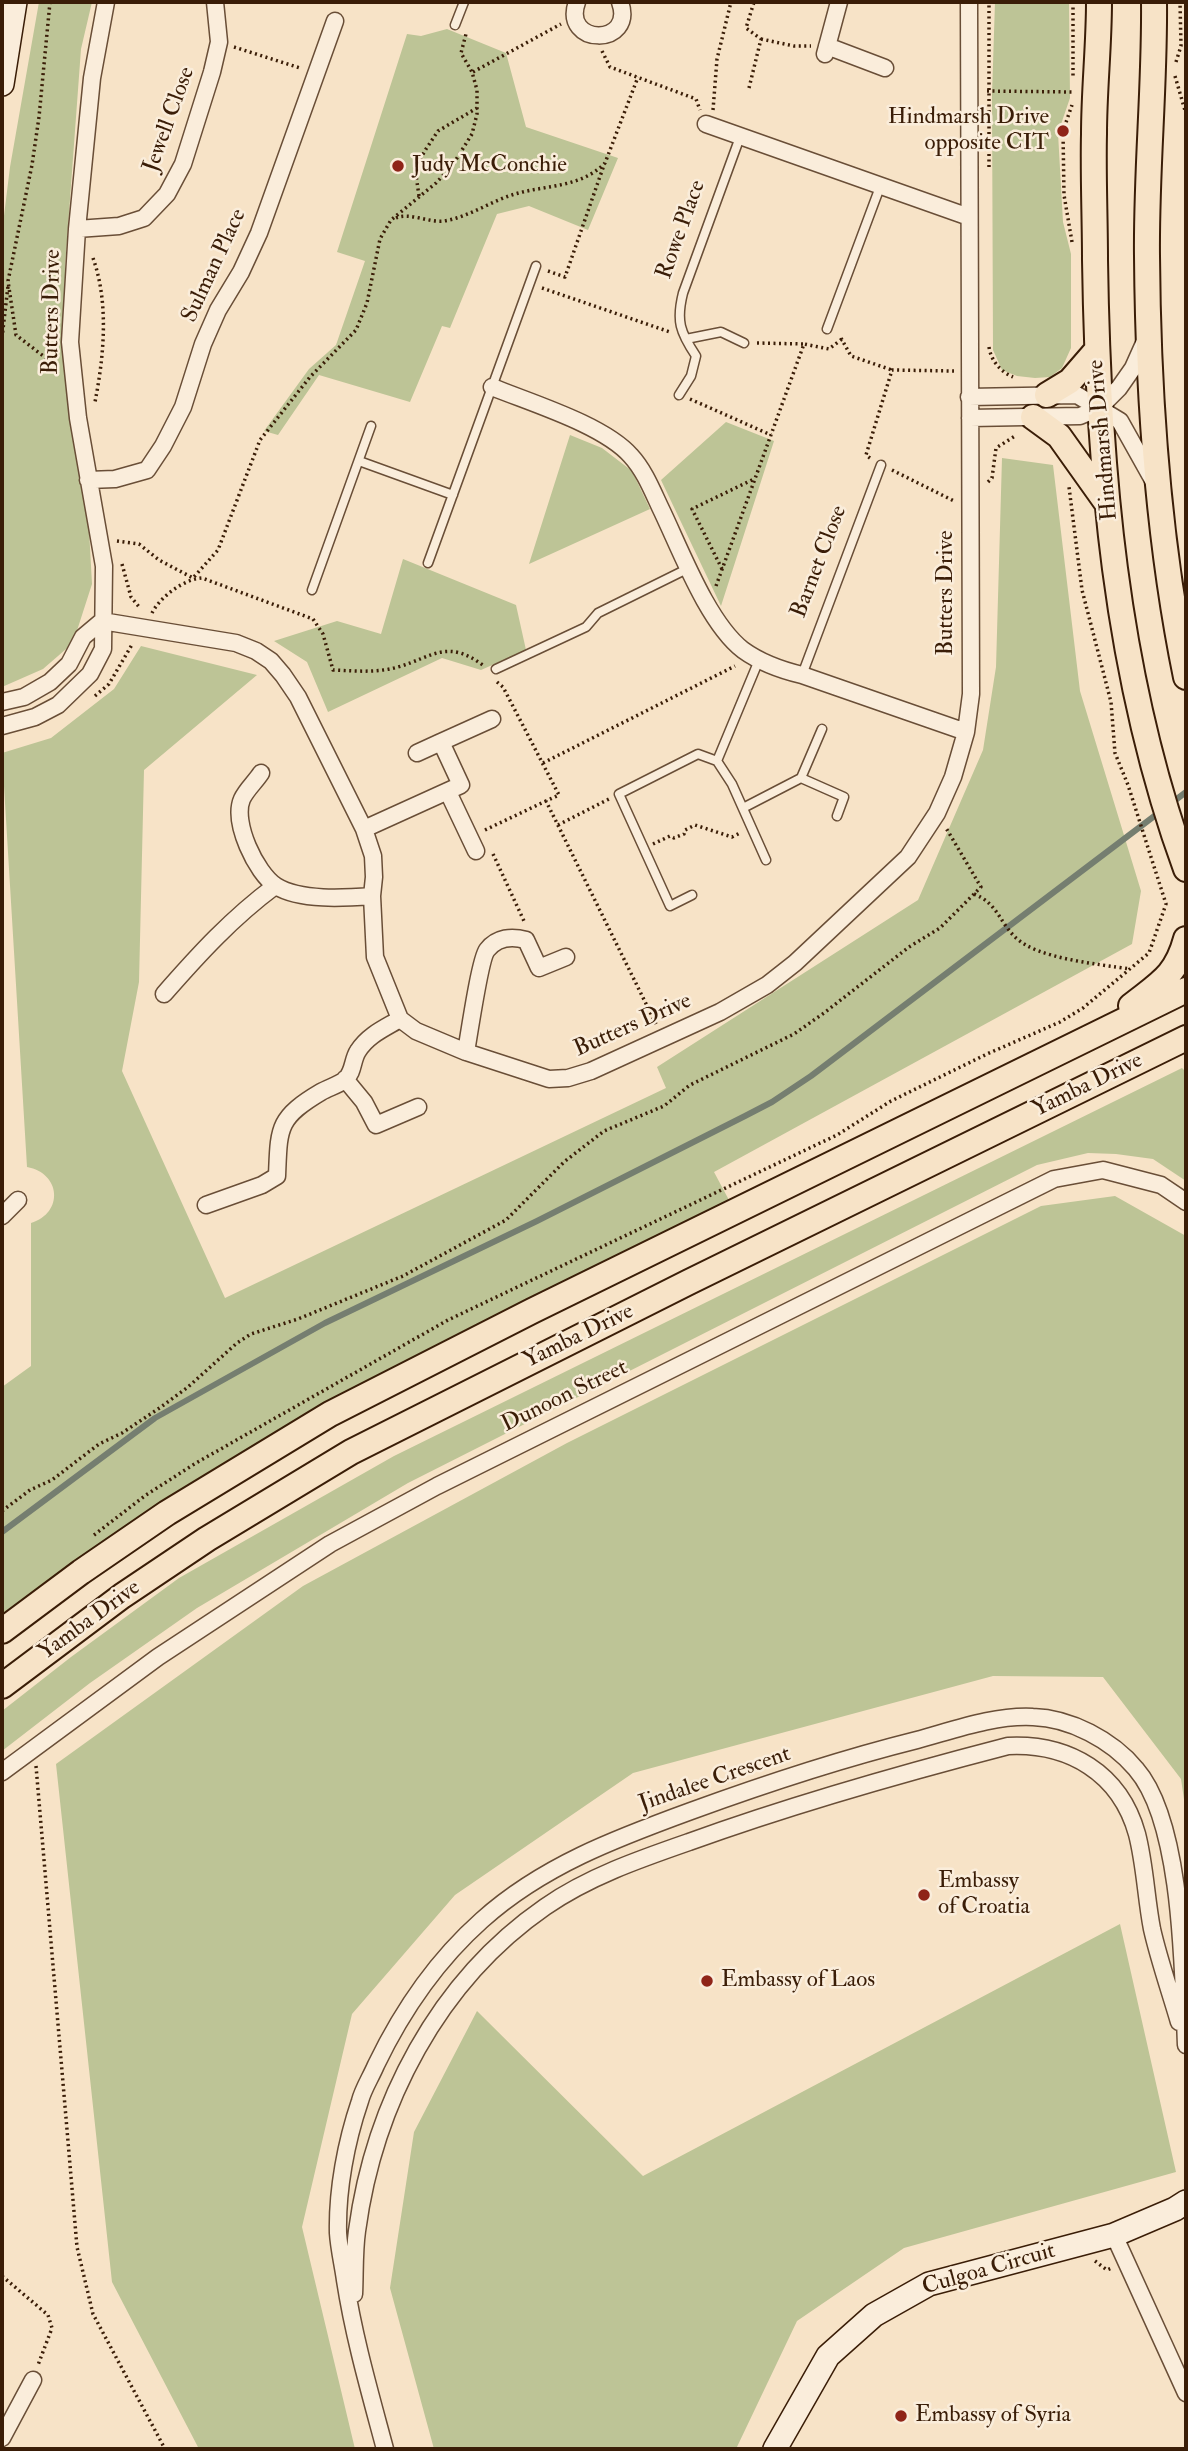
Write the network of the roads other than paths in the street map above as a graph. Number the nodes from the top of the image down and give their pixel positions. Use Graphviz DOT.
graph roads {
  1 [pos="15,2"];
  2 [pos="106,2"];
  3 [pos="215,2"];
  4 [pos="464,2"];
  5 [pos="620,2"];
  6 [pos="839,2"];
  7 [pos="968,2"];
  8 [pos="1099,2"];
  9 [pos="1154,2"];
  10 [pos="576,9"];
  11 [pos="335,21"];
  12 [pos="455,25"];
  13 [pos="885,68"];
  14 [pos="2,84"];
  15 [pos="709,125"];
  16 [pos="740,137"];
  17 [pos="880,187"];
  18 [pos="969,217"];
  19 [pos="77,229"];
  20 [pos="536,266"];
  21 [pos="827,329"];
  22 [pos="1150,331"];
  23 [pos="685,339"];
  24 [pos="744,343"];
  25 [pos="1096,351"];
  26 [pos="492,387"];
  27 [pos="679,395"];
  28 [pos="1047,396"];
  29 [pos="970,397"];
  30 [pos="1100,408"];
  31 [pos="970,418"];
  32 [pos="371,426"];
  33 [pos="1027,426"];
  34 [pos="359,461"];
  35 [pos="881,465"];
  36 [pos="88,480"];
  37 [pos="1159,492"];
  38 [pos="453,495"];
  39 [pos="1108,506"];
  40 [pos="428,564"];
  41 [pos="689,568"];
  42 [pos="312,590"];
  43 [pos="102,621"];
  44 [pos="757,659"];
  45 [pos="496,669"];
  46 [pos="802,675"];
  47 [pos="1186,677"];
  48 [pos="2,702"];
  49 [pos="492,719"];
  50 [pos="2,726"];
  51 [pos="822,729"];
  52 [pos="967,732"];
  53 [pos="441,742"];
  54 [pos="416,753"];
  55 [pos="717,761"];
  56 [pos="261,773"];
  57 [pos="801,778"];
  58 [pos="448,792"];
  59 [pos="743,808"];
  60 [pos="837,816"];
  61 [pos="364,829"];
  62 [pos="473,844"];
  63 [pos="766,860"];
  64 [pos="1186,869"];
  65 [pos="275,886"];
  66 [pos="692,895"];
  67 [pos="372,896"];
  68 [pos="1186,939"];
  69 [pos="565,957"];
  70 [pos="1186,990"];
  71 [pos="164,994"];
  72 [pos="400,1018"];
  73 [pos="1096,1034"];
  74 [pos="1182,1042"];
  75 [pos="466,1052"];
  76 [pos="345,1079"];
  77 [pos="418,1107"];
  78 [pos="18,1200"];
  79 [pos="1186,1202"];
  80 [pos="206,1205"];
  81 [pos="2,1216"];
  82 [pos="2,1631"];
  83 [pos="2,1686"];
  84 [pos="2,1772"];
  85 [pos="1186,2046"];
  86 [pos="1186,2202"];
  87 [pos="1114,2235"];
  88 [pos="353,2333"];
  89 [pos="33,2380"];
  90 [pos="1186,2393"];
  91 [pos="2,2438"];
  92 [pos="385,2449"];
  93 [pos="775,2449"];
  1 -- 14 [label="street"];
  2 -- 19 [label="street, Butters Drive"];
  3 -- 19 [label="street, Jewell Close"];
  4 -- 12 [label="lane"];
  5 -- 10 [label="street"];
  6 -- 13 [label="street"];
  7 -- 18 [label="street, Butters Drive"];
  8 -- 25 [label="main road, Hindmarsh Drive"];
  9 -- 22 [label="main road"];
  11 -- 36 [label="street, Sulman Place"];
  15 -- 16 [label="street"];
  16 -- 17 [label="street"];
  16 -- 23 [label="lane, Rowe Place"];
  17 -- 18 [label="street"];
  17 -- 21 [label="lane"];
  18 -- 29 [label="street, Butters Drive"];
  19 -- 36 [label="street, Butters Drive"];
  20 -- 26 [label="lane"];
  22 -- 30 [label="street"];
  22 -- 37 [label="main road"];
  23 -- 24 [label="lane"];
  23 -- 27 [label="lane, Rowe Place"];
  25 -- 28 [label="main road"];
  25 -- 30 [label="main road, Hindmarsh Drive"];
  26 -- 38 [label="lane"];
  26 -- 41 [label="street"];
  28 -- 29 [label="street"];
  28 -- 30 [label="street"];
  29 -- 31 [label="street, Butters Drive"];
  30 -- 33 [label="street"];
  30 -- 37 [label="street"];
  30 -- 39 [label="main road, Hindmarsh Drive"];
  31 -- 33 [label="street"];
  31 -- 52 [label="street, Butters Drive"];
  32 -- 34 [label="lane"];
  33 -- 39 [label="main road"];
  34 -- 38 [label="lane"];
  34 -- 42 [label="lane"];
  35 -- 46 [label="lane, Barnet Close"];
  36 -- 43 [label="street, Butters Drive"];
  37 -- 47 [label="main road"];
  38 -- 40 [label="lane"];
  39 -- 64 [label="main road, Hindmarsh Drive"];
  41 -- 44 [label="street"];
  41 -- 45 [label="lane"];
  43 -- 48 [label="street"];
  43 -- 50 [label="street, Butters Drive"];
  43 -- 61 [label="street"];
  44 -- 46 [label="street"];
  44 -- 55 [label="lane"];
  46 -- 52 [label="street"];
  49 -- 53 [label="street"];
  51 -- 57 [label="lane"];
  52 -- 75 [label="street, Butters Drive"];
  53 -- 54 [label="street"];
  53 -- 58 [label="street"];
  55 -- 59 [label="lane"];
  55 -- 66 [label="lane"];
  56 -- 65 [label="street"];
  57 -- 59 [label="lane"];
  57 -- 60 [label="lane"];
  58 -- 61 [label="street"];
  58 -- 62 [label="street"];
  59 -- 63 [label="lane"];
  61 -- 67 [label="street"];
  65 -- 67 [label="street"];
  65 -- 71 [label="street"];
  67 -- 72 [label="street"];
  68 -- 73 [label="main road"];
  69 -- 75 [label="street"];
  70 -- 73 [label="main road, Yamba Drive"];
  72 -- 75 [label="street, Butters Drive"];
  72 -- 76 [label="street"];
  73 -- 82 [label="main road, Yamba Drive"];
  74 -- 83 [label="main road, Yamba Drive"];
  76 -- 77 [label="street"];
  76 -- 80 [label="street"];
  78 -- 81 [label="street"];
  79 -- 84 [label="street, Dunoon Street"];
  85 -- 88 [label="street, Jindalee Crescent"];
  85 -- 88 [label="street, Jindalee Crescent"];
  86 -- 87 [label="street, Culgoa Circuit"];
  87 -- 90 [label="street"];
  87 -- 93 [label="street, Culgoa Circuit"];
  88 -- 92 [label="street, Jindalee Crescent"];
  89 -- 91 [label="street"];
}
